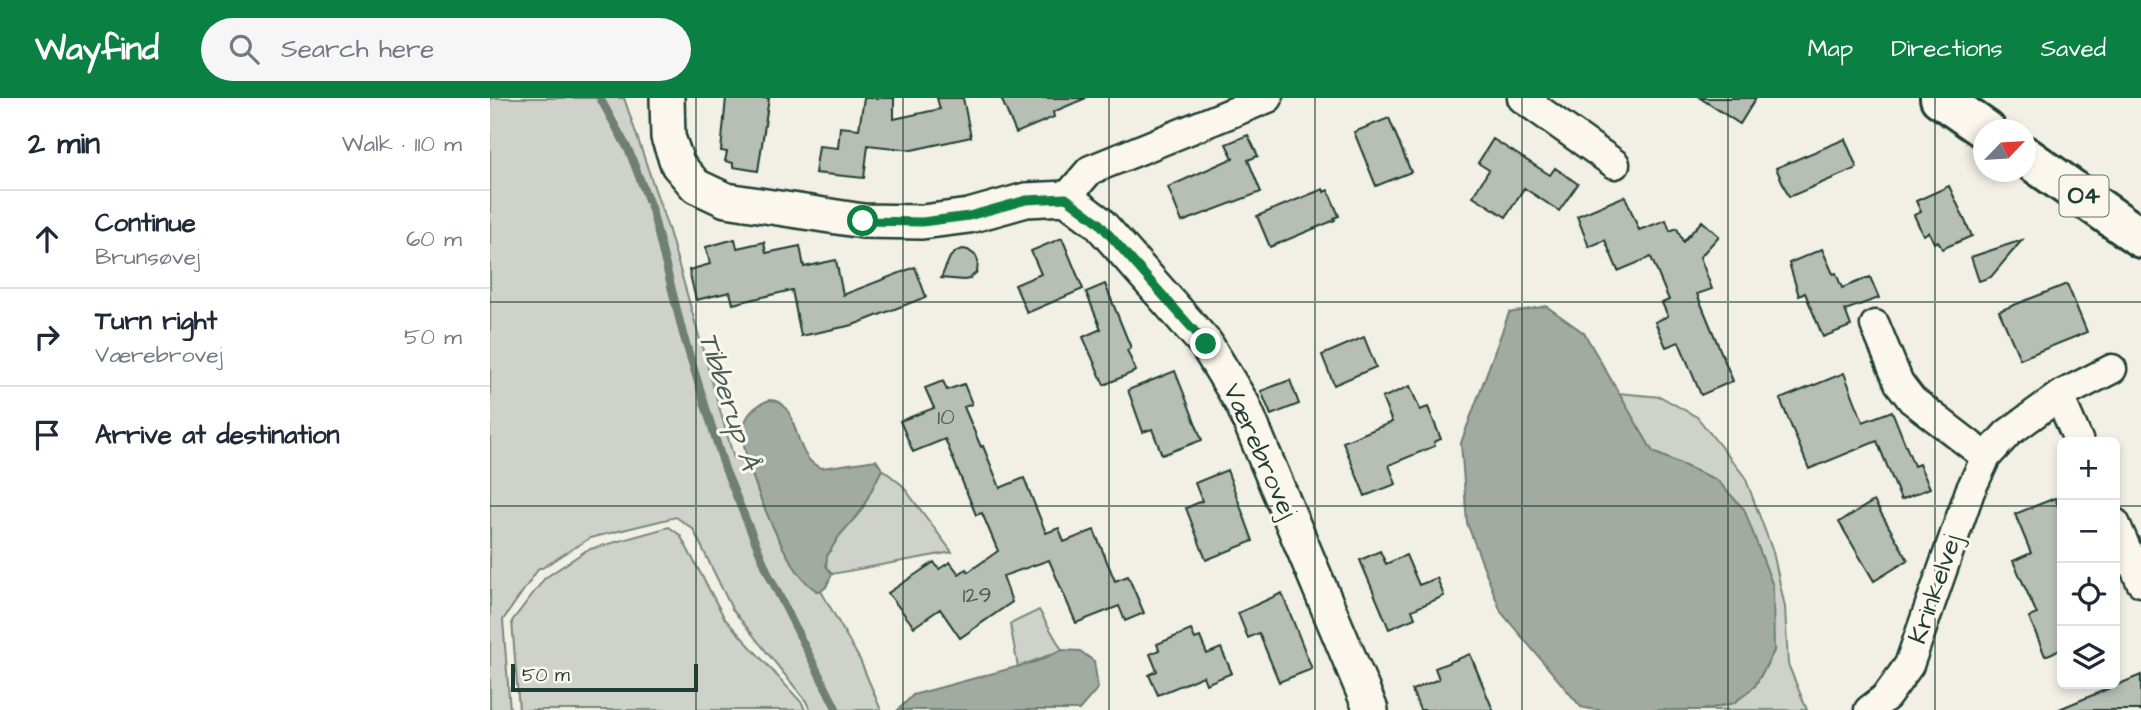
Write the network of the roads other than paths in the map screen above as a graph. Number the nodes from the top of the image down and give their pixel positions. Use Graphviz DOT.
graph roads {
  1 [pos="1268,98"];
  2 [pos="1522,98"];
  3 [pos="1940,98"];
  4 [pos="667,100"];
  5 [pos="1973,121"];
  6 [pos="1615,164"];
  7 [pos="2036,164"];
  8 [pos="1066,198"];
  9 [pos="2141,238"];
  10 [pos="1875,324"];
  11 [pos="2112,369"];
  12 [pos="2059,396"];
  13 [pos="2077,437"];
  14 [pos="1986,457"];
  15 [pos="2120,534"];
  16 [pos="2141,582"];
  17 [pos="1371,710"];
  18 [pos="1869,710"];
  1 -- 8 [label="street"];
  2 -- 6 [label="street"];
  3 -- 5 [label="main road"];
  4 -- 8 [label="street"];
  7 -- 9 [label="main road, O4"];
  8 -- 17 [label="street, Værebrovej"];
  10 -- 14 [label="street"];
  11 -- 12 [label="street, Krinkelvej"];
  12 -- 13 [label="street"];
  12 -- 14 [label="street, Krinkelvej"];
  14 -- 18 [label="street, Krinkelvej"];
  15 -- 16 [label="street"];
}
